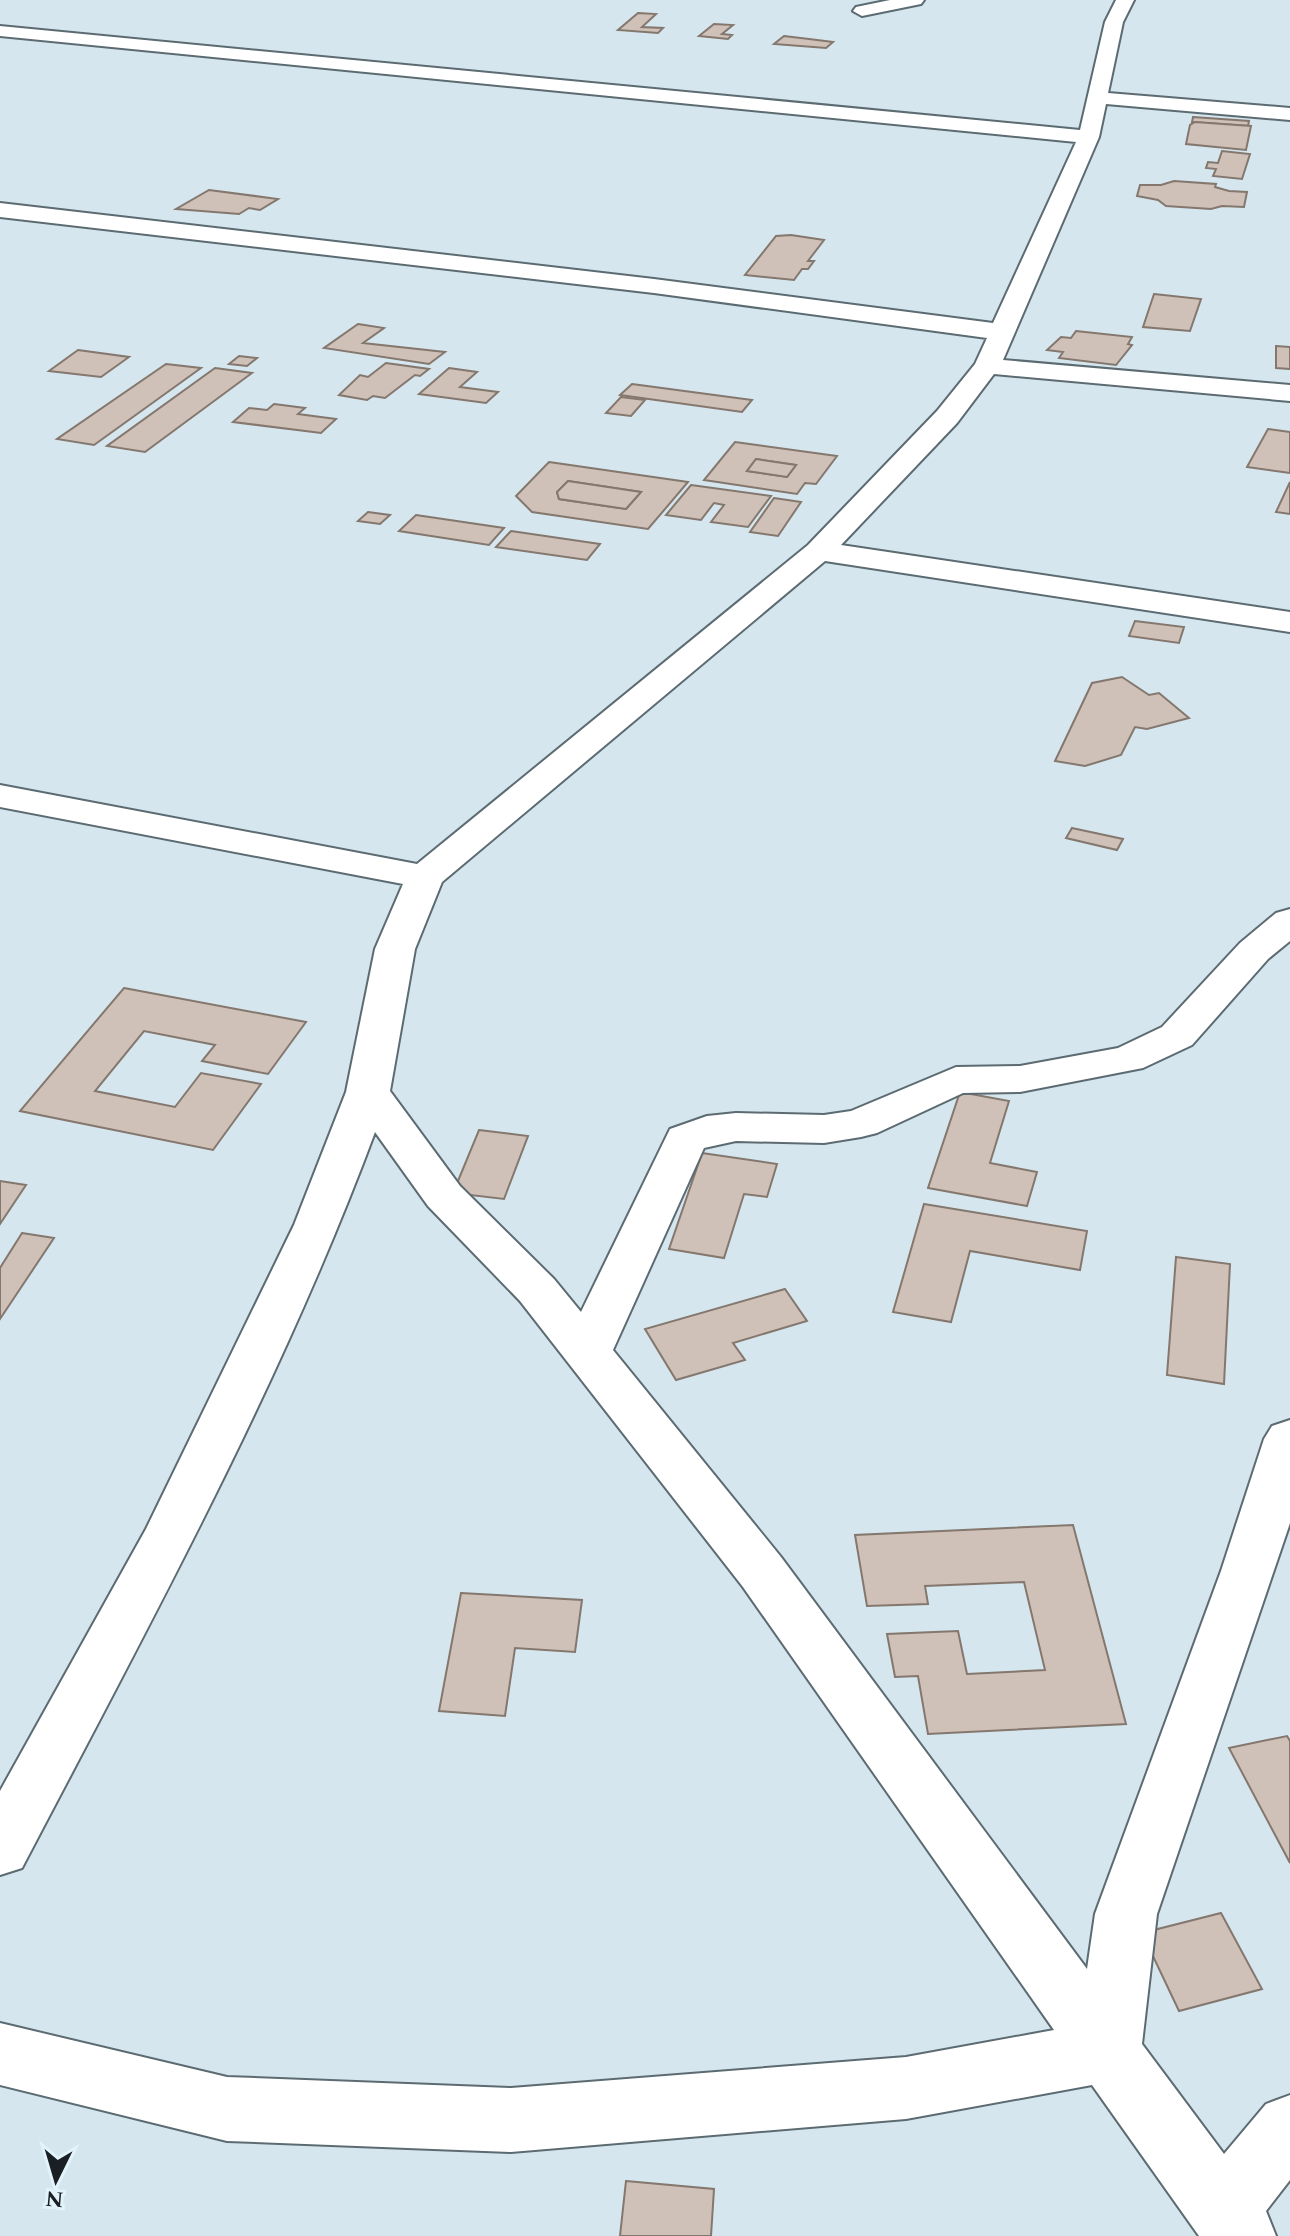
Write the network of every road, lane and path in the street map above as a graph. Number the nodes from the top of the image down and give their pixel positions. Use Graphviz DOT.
graph roads {
  1 [pos="915,0"];
  2 [pos="1125,0"];
  3 [pos="862,11"];
  4 [pos="0,31"];
  5 [pos="1100,98"];
  6 [pos="1290,114"];
  7 [pos="1089,137"];
  8 [pos="0,210"];
  9 [pos="994,349"];
  10 [pos="1290,393"];
  11 [pos="819,551"];
  12 [pos="1290,622"];
  13 [pos="0,796"];
  14 [pos="425,877"];
  15 [pos="1290,921"];
  16 [pos="368,1092"];
  17 [pos="587,1352"];
  18 [pos="1290,1439"];
  19 [pos="0,1849"];
  20 [pos="1108,2051"];
  21 [pos="0,2054"];
  22 [pos="1290,2127"];
  23 [pos="1232,2223"];
  1 -- 3 [label="street"];
  2 -- 5 [label="street"];
  4 -- 7 [label="street"];
  5 -- 6 [label="street"];
  5 -- 7 [label="street"];
  7 -- 9 [label="street"];
  8 -- 9 [label="street"];
  9 -- 10 [label="street"];
  9 -- 11 [label="street"];
  11 -- 12 [label="street"];
  11 -- 14 [label="street"];
  13 -- 14 [label="street"];
  14 -- 16 [label="street"];
  15 -- 17 [label="street"];
  16 -- 17 [label="street"];
  16 -- 19 [label="street"];
  17 -- 20 [label="street"];
  18 -- 20 [label="street"];
  20 -- 21 [label="street"];
  20 -- 23 [label="street"];
  22 -- 23 [label="street"];
}
